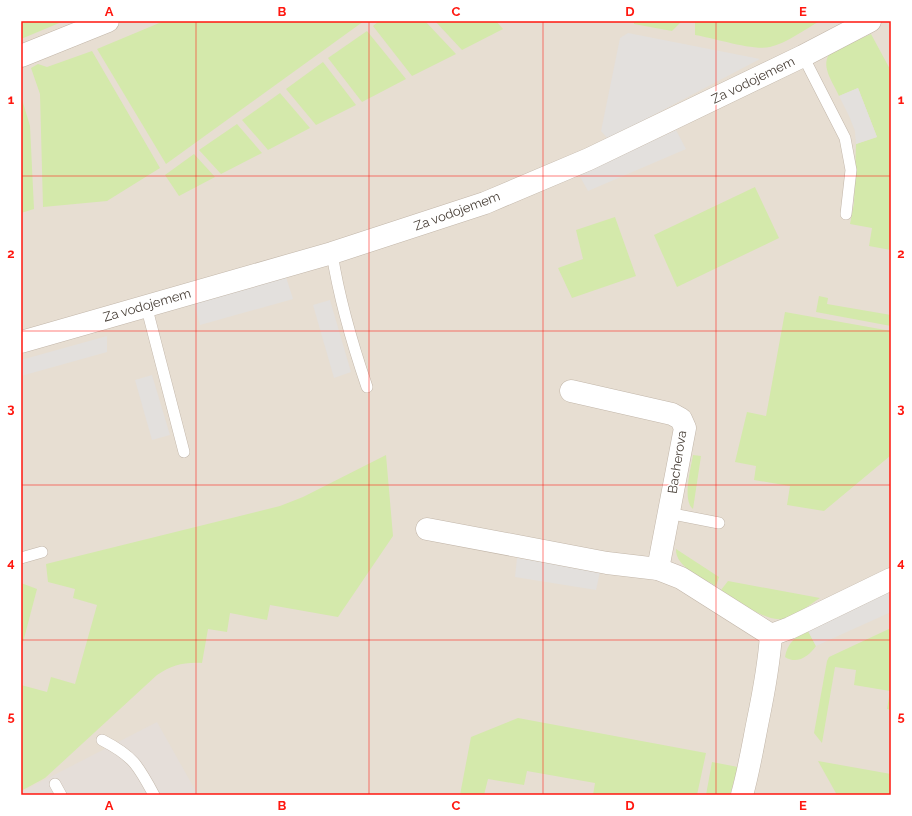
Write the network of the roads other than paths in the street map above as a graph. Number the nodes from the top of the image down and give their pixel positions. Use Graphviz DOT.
graph roads {
  1 [pos="108,21"];
  2 [pos="870,21"];
  3 [pos="21,56"];
  4 [pos="803,56"];
  5 [pos="846,214"];
  6 [pos="332,253"];
  7 [pos="146,305"];
  8 [pos="21,342"];
  9 [pos="367,387"];
  10 [pos="571,392"];
  11 [pos="184,452"];
  12 [pos="668,513"];
  13 [pos="719,523"];
  14 [pos="427,529"];
  15 [pos="42,552"];
  16 [pos="21,558"];
  17 [pos="658,569"];
  18 [pos="891,579"];
  19 [pos="772,635"];
  20 [pos="102,740"];
  21 [pos="55,784"];
  22 [pos="61,795"];
  23 [pos="154,795"];
  24 [pos="742,795"];
  1 -- 3 [label="street"];
  2 -- 4 [label="street, Za vodojemem"];
  4 -- 5 [label="lane"];
  4 -- 6 [label="street, Za vodojemem"];
  6 -- 7 [label="street, Za vodojemem"];
  6 -- 9 [label="lane"];
  7 -- 8 [label="street, Za vodojemem"];
  7 -- 11 [label="lane"];
  10 -- 12 [label="street, Bacherova"];
  12 -- 13 [label="lane"];
  12 -- 17 [label="street, Bacherova"];
  14 -- 17 [label="street"];
  15 -- 16 [label="lane"];
  17 -- 19 [label="street"];
  18 -- 19 [label="street"];
  19 -- 24 [label="street"];
  20 -- 23 [label="lane"];
  21 -- 22 [label="lane"];
}
